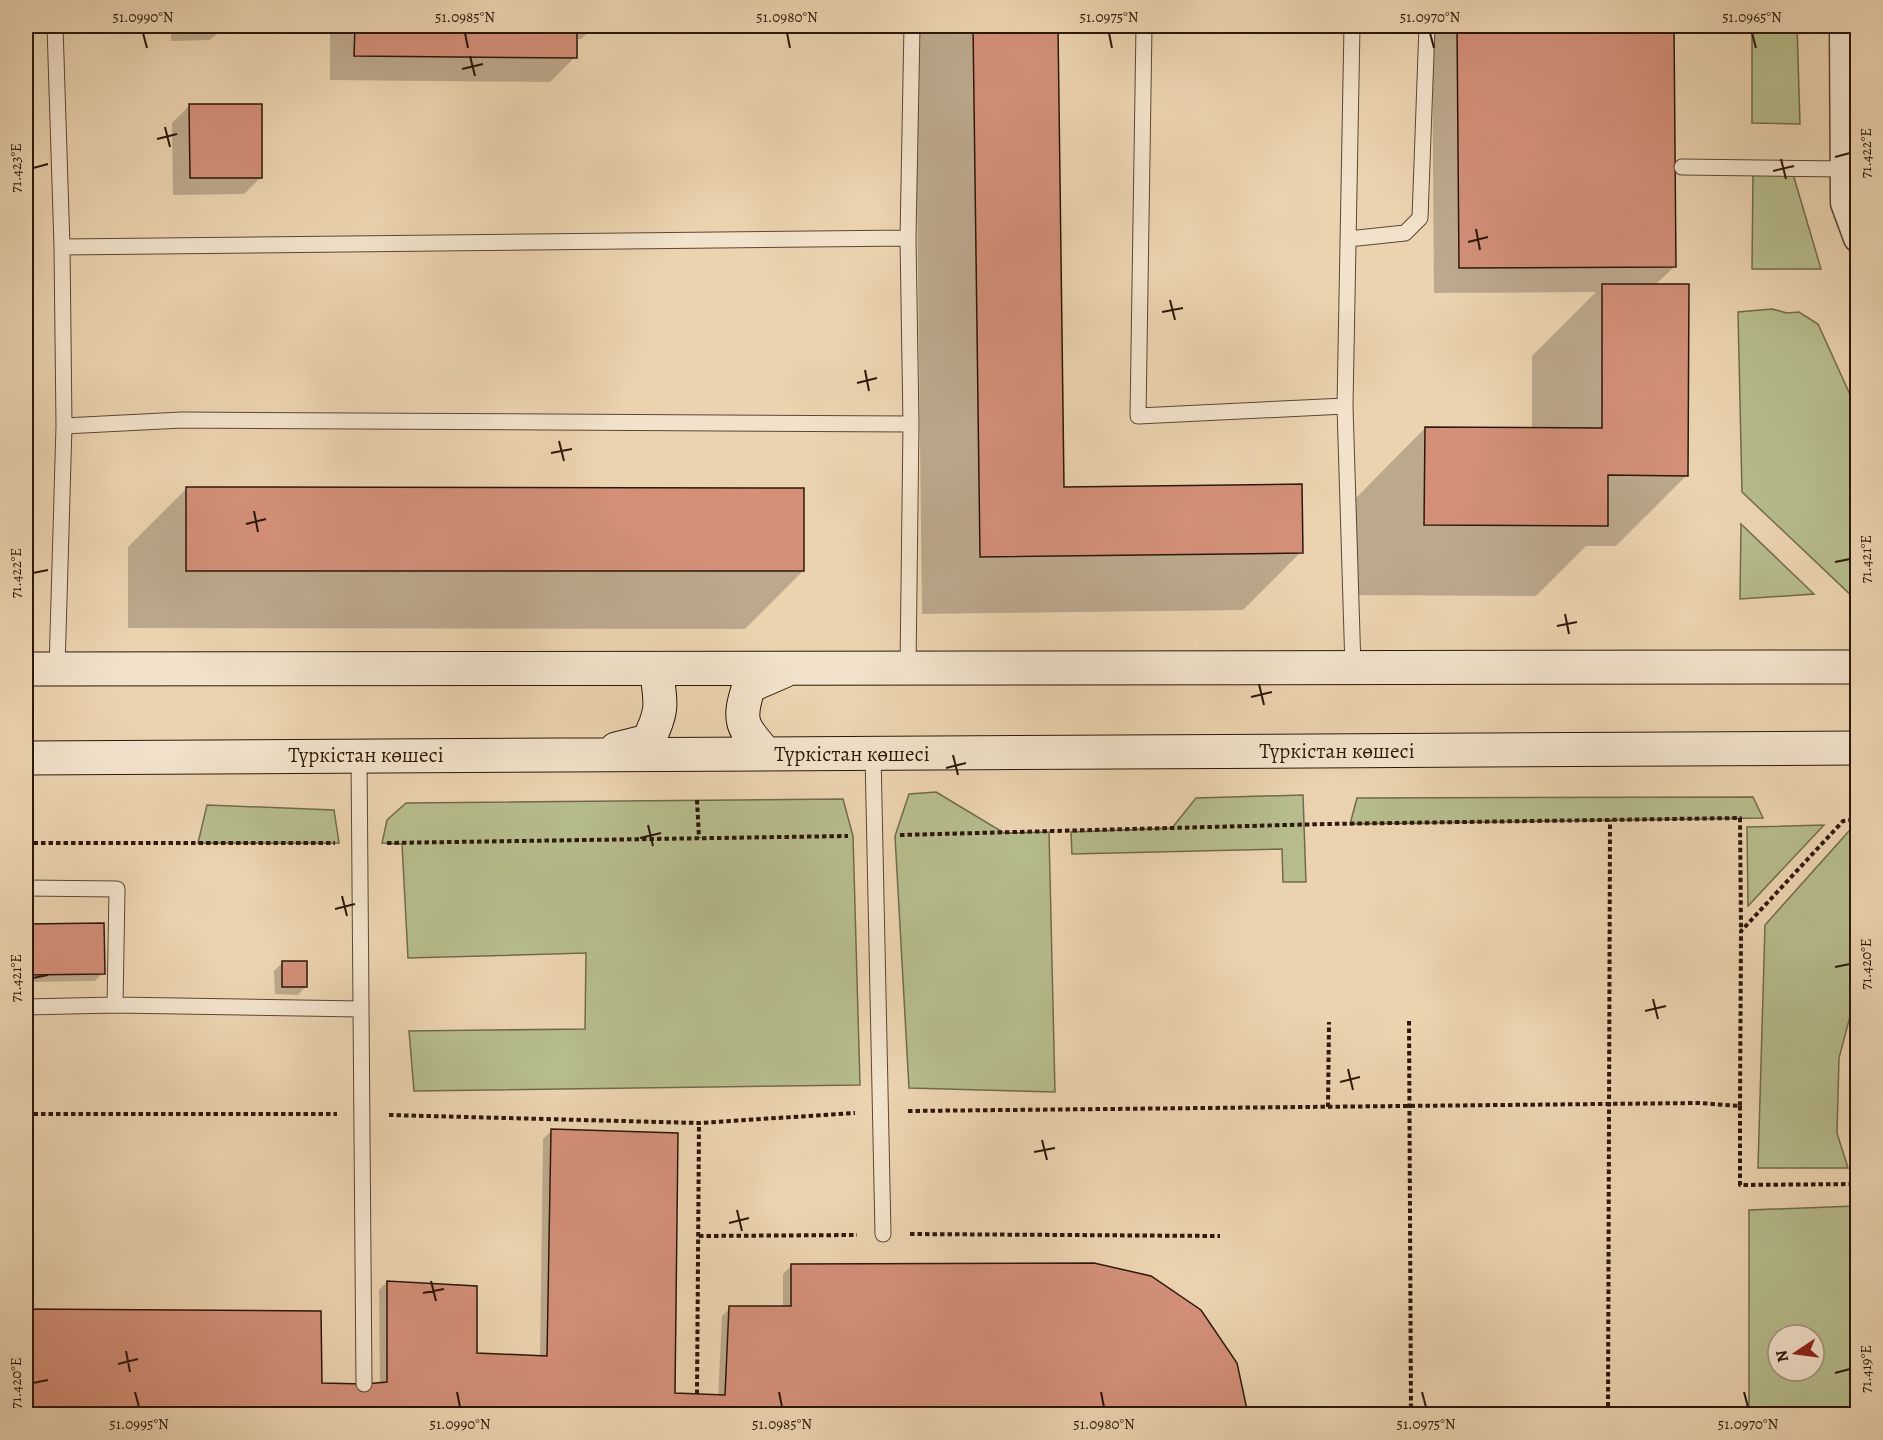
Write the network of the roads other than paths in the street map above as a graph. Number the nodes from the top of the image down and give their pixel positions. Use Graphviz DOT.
graph roads {
  1 [pos="55,26"];
  2 [pos="912,26"];
  3 [pos="1144,26"];
  4 [pos="1352,26"];
  5 [pos="1426,26"];
  6 [pos="1844,26"];
  7 [pos="1682,167"];
  8 [pos="1845,168"];
  9 [pos="908,238"];
  10 [pos="1857,238"];
  11 [pos="1348,239"];
  12 [pos="62,247"];
  13 [pos="1345,406"];
  14 [pos="911,424"];
  15 [pos="64,426"];
  16 [pos="1857,667"];
  17 [pos="1353,668"];
  18 [pos="41,669"];
  19 [pos="656,669"];
  20 [pos="789,669"];
  21 [pos="909,669"];
  22 [pos="1857,748"];
  23 [pos="766,754"];
  24 [pos="873,754"];
  25 [pos="359,755"];
  26 [pos="594,755"];
  27 [pos="26,758"];
  28 [pos="26,888"];
  29 [pos="115,1005"];
  30 [pos="26,1007"];
  31 [pos="362,1009"];
  32 [pos="883,1234"];
  33 [pos="364,1384"];
  1 -- 12 [label="lane"];
  2 -- 9 [label="lane"];
  3 -- 13 [label="lane"];
  4 -- 11 [label="lane"];
  5 -- 11 [label="lane"];
  6 -- 8 [label="street"];
  7 -- 8 [label="lane"];
  8 -- 10 [label="street"];
  9 -- 12 [label="lane"];
  9 -- 14 [label="lane"];
  11 -- 13 [label="lane"];
  12 -- 15 [label="lane"];
  13 -- 17 [label="lane"];
  14 -- 15 [label="lane"];
  14 -- 21 [label="lane"];
  15 -- 18 [label="lane"];
  16 -- 17 [label="main road"];
  17 -- 21 [label="main road"];
  18 -- 19 [label="main road"];
  19 -- 20 [label="main road"];
  19 -- 26 [label="main road"];
  20 -- 21 [label="main road"];
  20 -- 23 [label="main road"];
  22 -- 24 [label="main road, Түркістан көшесі"];
  23 -- 24 [label="main road, Түркістан көшесі"];
  23 -- 26 [label="main road, Түркістан көшесі"];
  24 -- 32 [label="lane"];
  25 -- 26 [label="main road, Түркістан көшесі"];
  25 -- 27 [label="main road, Түркістан көшесі"];
  25 -- 31 [label="lane"];
  28 -- 29 [label="lane"];
  29 -- 30 [label="lane"];
  29 -- 31 [label="lane"];
  31 -- 33 [label="lane"];
}
